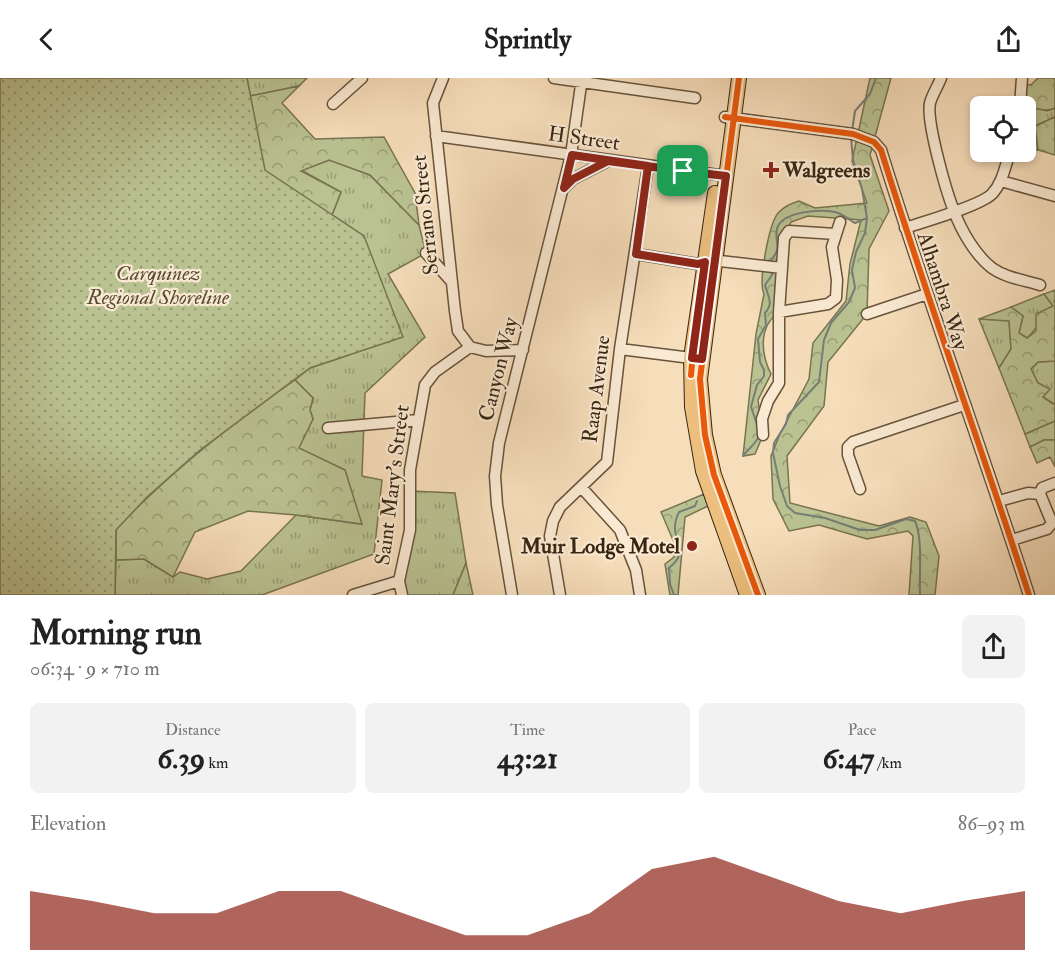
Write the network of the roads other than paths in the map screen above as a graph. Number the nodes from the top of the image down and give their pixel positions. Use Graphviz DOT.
graph roads {
  1 [pos="362,78"];
  2 [pos="443,78"];
  3 [pos="554,78"];
  4 [pos="729,78"];
  5 [pos="739,78"];
  6 [pos="941,78"];
  7 [pos="1022,78"];
  8 [pos="582,80"];
  9 [pos="1021,96"];
  10 [pos="695,98"];
  11 [pos="333,104"];
  12 [pos="729,118"];
  13 [pos="436,136"];
  14 [pos="572,155"];
  15 [pos="608,161"];
  16 [pos="1007,162"];
  17 [pos="648,166"];
  18 [pos="722,176"];
  19 [pos="1001,181"];
  20 [pos="564,188"];
  21 [pos="1055,196"];
  22 [pos="954,212"];
  23 [pos="840,222"];
  24 [pos="904,228"];
  25 [pos="836,234"];
  26 [pos="426,253"];
  27 [pos="636,254"];
  28 [pos="710,262"];
  29 [pos="773,268"];
  30 [pos="451,281"];
  31 [pos="1040,285"];
  32 [pos="927,294"];
  33 [pos="779,312"];
  34 [pos="867,314"];
  35 [pos="470,347"];
  36 [pos="620,349"];
  37 [pos="523,350"];
  38 [pos="697,358"];
  39 [pos="964,405"];
  40 [pos="418,420"];
  41 [pos="328,428"];
  42 [pos="763,435"];
  43 [pos="1055,483"];
  44 [pos="581,487"];
  45 [pos="860,489"];
  46 [pos="1040,494"];
  47 [pos="999,501"];
  48 [pos="1012,540"];
  49 [pos="399,581"];
  50 [pos="353,595"];
  51 [pos="402,595"];
  52 [pos="512,595"];
  53 [pos="560,595"];
  54 [pos="640,595"];
  55 [pos="747,595"];
  56 [pos="758,595"];
  57 [pos="1029,595"];
  1 -- 11 [label="street"];
  2 -- 13 [label="street, Serrano Street"];
  3 -- 8 [label="street"];
  4 -- 12 [label="main road"];
  5 -- 12 [label="main road"];
  6 -- 22 [label="street"];
  7 -- 9 [label="street"];
  8 -- 10 [label="street"];
  8 -- 14 [label="street, Canyon Way"];
  12 -- 18 [label="main road"];
  12 -- 24 [label="street, Alhambra Way"];
  13 -- 14 [label="street, H Street"];
  13 -- 30 [label="street, Serrano Street"];
  14 -- 15 [label="street, H Street"];
  14 -- 20 [label="street, Canyon Way"];
  15 -- 17 [label="street, H Street"];
  15 -- 20 [label="street"];
  16 -- 19 [label="street"];
  17 -- 18 [label="street, H Street"];
  17 -- 27 [label="street, Raap Avenue"];
  18 -- 28 [label="main road"];
  19 -- 21 [label="street"];
  19 -- 22 [label="street"];
  20 -- 37 [label="street, Canyon Way"];
  22 -- 24 [label="street"];
  22 -- 31 [label="street"];
  23 -- 25 [label="street"];
  24 -- 32 [label="street, Alhambra Way"];
  25 -- 29 [label="street"];
  25 -- 33 [label="street"];
  26 -- 30 [label="street"];
  27 -- 28 [label="street"];
  27 -- 36 [label="street, Raap Avenue"];
  28 -- 29 [label="street"];
  28 -- 38 [label="main road"];
  29 -- 33 [label="street"];
  30 -- 35 [label="street, Serrano Street"];
  32 -- 34 [label="street"];
  32 -- 39 [label="street, Alhambra Way"];
  33 -- 42 [label="street"];
  35 -- 37 [label="street"];
  35 -- 40 [label="street, Saint Mary's Street"];
  36 -- 38 [label="street"];
  36 -- 44 [label="street, Raap Avenue"];
  37 -- 52 [label="street, Canyon Way"];
  38 -- 55 [label="main road"];
  38 -- 56 [label="main road"];
  39 -- 45 [label="street"];
  39 -- 47 [label="street, Alhambra Way"];
  40 -- 41 [label="street"];
  40 -- 49 [label="street, Saint Mary's Street"];
  43 -- 46 [label="street"];
  44 -- 53 [label="street, Raap Avenue"];
  44 -- 54 [label="street"];
  46 -- 47 [label="street"];
  46 -- 48 [label="street"];
  47 -- 48 [label="street, Alhambra Way"];
  48 -- 57 [label="street, Alhambra Way"];
  49 -- 50 [label="street"];
  49 -- 51 [label="street, Saint Mary's Street"];
}
